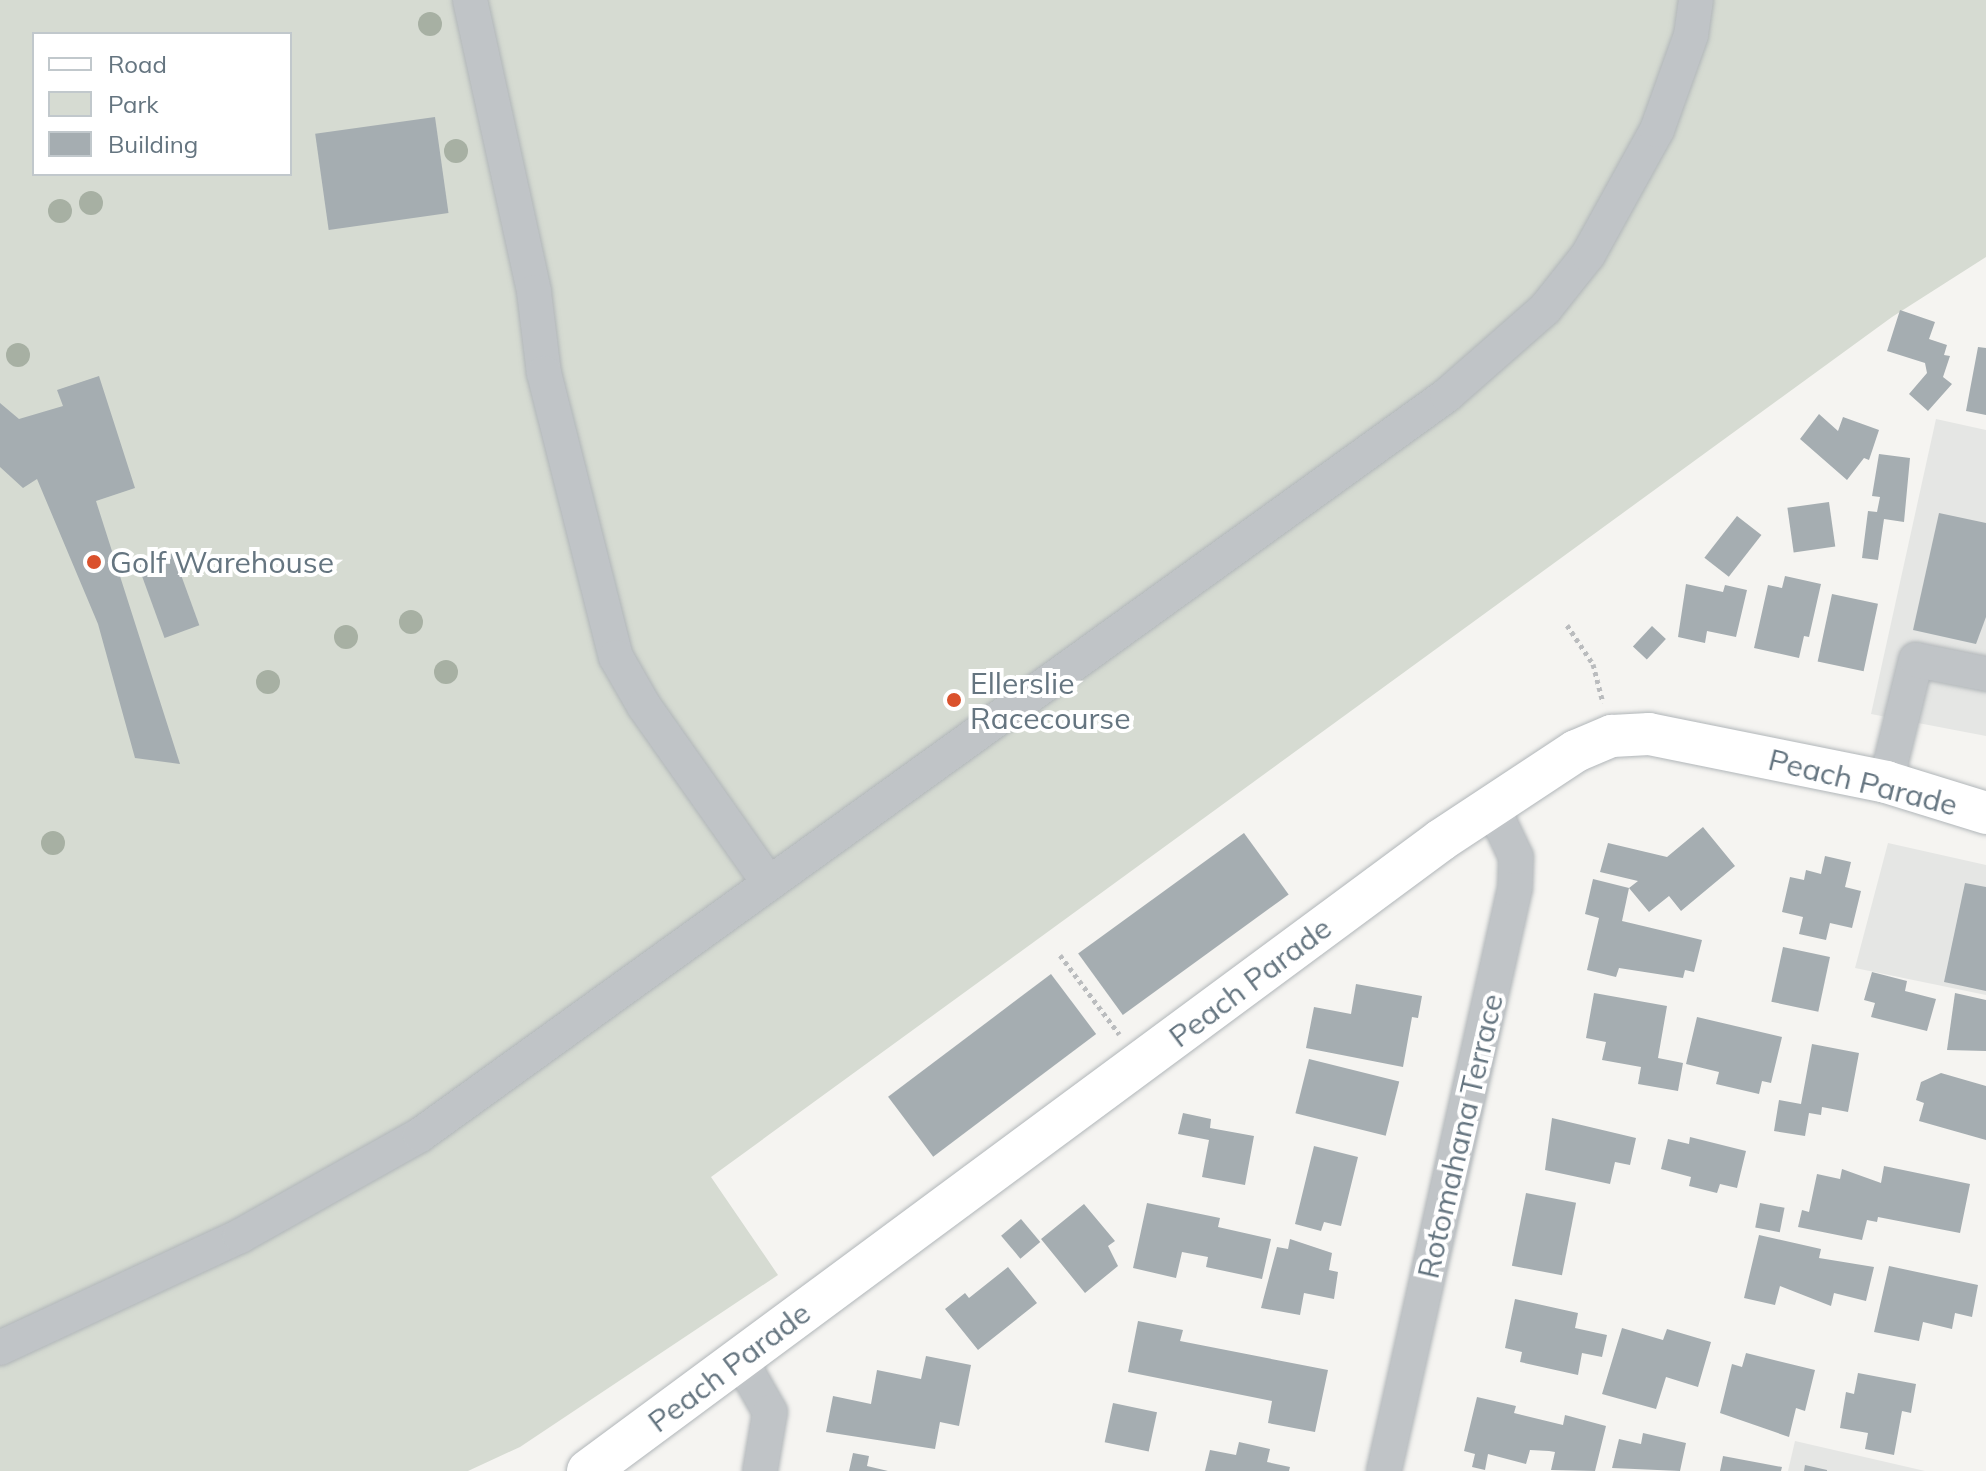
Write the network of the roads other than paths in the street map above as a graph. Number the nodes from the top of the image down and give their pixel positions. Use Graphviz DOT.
graph roads {
  1 [pos="470,0"];
  2 [pos="1696,0"];
  3 [pos="1986,674"];
  4 [pos="1886,782"];
  5 [pos="1491,804"];
  6 [pos="1986,813"];
  7 [pos="768,882"];
  8 [pos="0,1348"];
  9 [pos="740,1359"];
  10 [pos="588,1471"];
  11 [pos="760,1471"];
  12 [pos="1384,1471"];
  1 -- 7 [label="street"];
  2 -- 7 [label="street"];
  3 -- 4 [label="street"];
  4 -- 5 [label="main road, Peach Parade"];
  4 -- 6 [label="main road, Peach Parade"];
  5 -- 9 [label="main road, Peach Parade"];
  5 -- 12 [label="street, Rotomahana Terrace"];
  7 -- 8 [label="street"];
  9 -- 10 [label="main road, Peach Parade"];
  9 -- 11 [label="street"];
}
